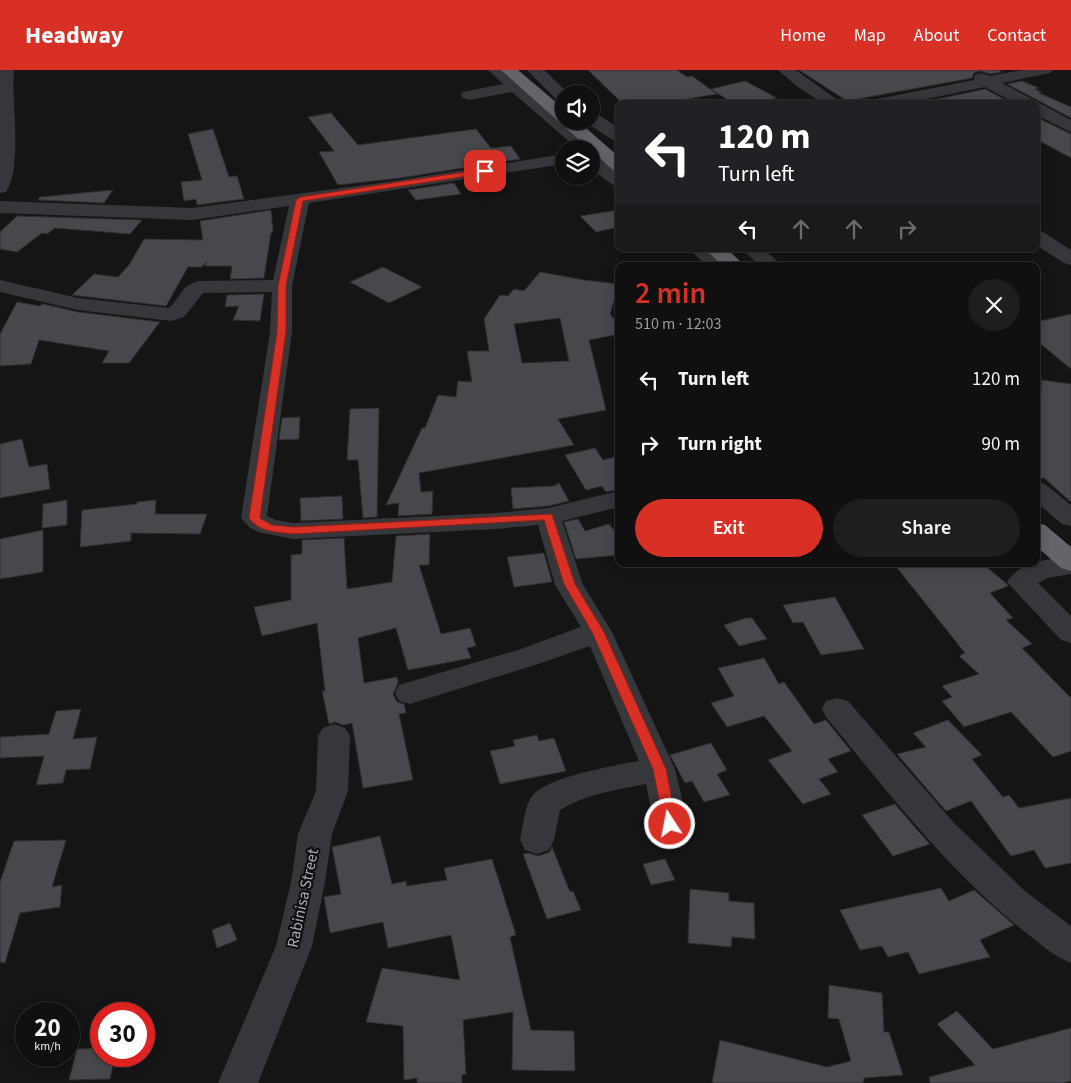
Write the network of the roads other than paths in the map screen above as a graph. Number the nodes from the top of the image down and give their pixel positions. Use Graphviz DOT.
graph roads {
  1 [pos="496,70"];
  2 [pos="509,70"];
  3 [pos="535,70"];
  4 [pos="786,70"];
  5 [pos="966,70"];
  6 [pos="1045,70"];
  7 [pos="4,75"];
  8 [pos="988,82"];
  9 [pos="516,86"];
  10 [pos="555,89"];
  11 [pos="469,95"];
  12 [pos="829,100"];
  13 [pos="898,100"];
  14 [pos="1021,100"];
  15 [pos="555,110"];
  16 [pos="1040,110"];
  17 [pos="3,124"];
  18 [pos="600,124"];
  19 [pos="1071,127"];
  20 [pos="575,130"];
  21 [pos="615,133"];
  22 [pos="578,140"];
  23 [pos="583,140"];
  24 [pos="615,148"];
  25 [pos="600,153"];
  26 [pos="600,157"];
  27 [pos="555,160"];
  28 [pos="600,160"];
  29 [pos="615,164"];
  30 [pos="615,177"];
  31 [pos="0,188"];
  32 [pos="300,200"];
  33 [pos="0,207"];
  34 [pos="1040,239"];
  35 [pos="703,252"];
  36 [pos="719,252"];
  37 [pos="756,252"];
  38 [pos="1071,259"];
  39 [pos="714,262"];
  40 [pos="730,262"];
  41 [pos="767,262"];
  42 [pos="0,286"];
  43 [pos="282,286"];
  44 [pos="1040,492"];
  45 [pos="615,500"];
  46 [pos="548,516"];
  47 [pos="1071,518"];
  48 [pos="1071,530"];
  49 [pos="1040,533"];
  50 [pos="1040,534"];
  51 [pos="1071,563"];
  52 [pos="1015,573"];
  53 [pos="598,632"];
  54 [pos="1071,633"];
  55 [pos="410,693"];
  56 [pos="837,709"];
  57 [pos="334,736"];
  58 [pos="659,769"];
  59 [pos="670,824"];
  60 [pos="537,840"];
  61 [pos="1071,947"];
  62 [pos="238,1083"];
  1 -- 9 [label="street"];
  2 -- 15 [label="highway"];
  3 -- 10 [label="street"];
  4 -- 12 [label="street"];
  5 -- 8 [label="street"];
  6 -- 8 [label="street"];
  7 -- 17 [label="street"];
  8 -- 13 [label="street"];
  8 -- 14 [label="street"];
  9 -- 11 [label="street"];
  9 -- 22 [label="street"];
  16 -- 19 [label="street"];
  17 -- 31 [label="street"];
  18 -- 21 [label="street"];
  20 -- 23 [label="highway"];
  24 -- 25 [label="street"];
  26 -- 29 [label="highway"];
  27 -- 32 [label="street"];
  28 -- 30 [label="street"];
  32 -- 33 [label="street"];
  32 -- 43 [label="street"];
  34 -- 38 [label="street"];
  35 -- 39 [label="street"];
  36 -- 40 [label="highway"];
  37 -- 41 [label="street"];
  42 -- 43 [label="street"];
  43 -- 46 [label="street"];
  44 -- 47 [label="street"];
  45 -- 46 [label="street"];
  46 -- 53 [label="street"];
  48 -- 49 [label="street"];
  50 -- 51 [label="highway"];
  51 -- 52 [label="street"];
  52 -- 54 [label="street"];
  53 -- 55 [label="street"];
  53 -- 58 [label="street"];
  56 -- 61 [label="street"];
  57 -- 62 [label="street, Rabinisa Street"];
  58 -- 59 [label="street"];
  58 -- 60 [label="street"];
}
